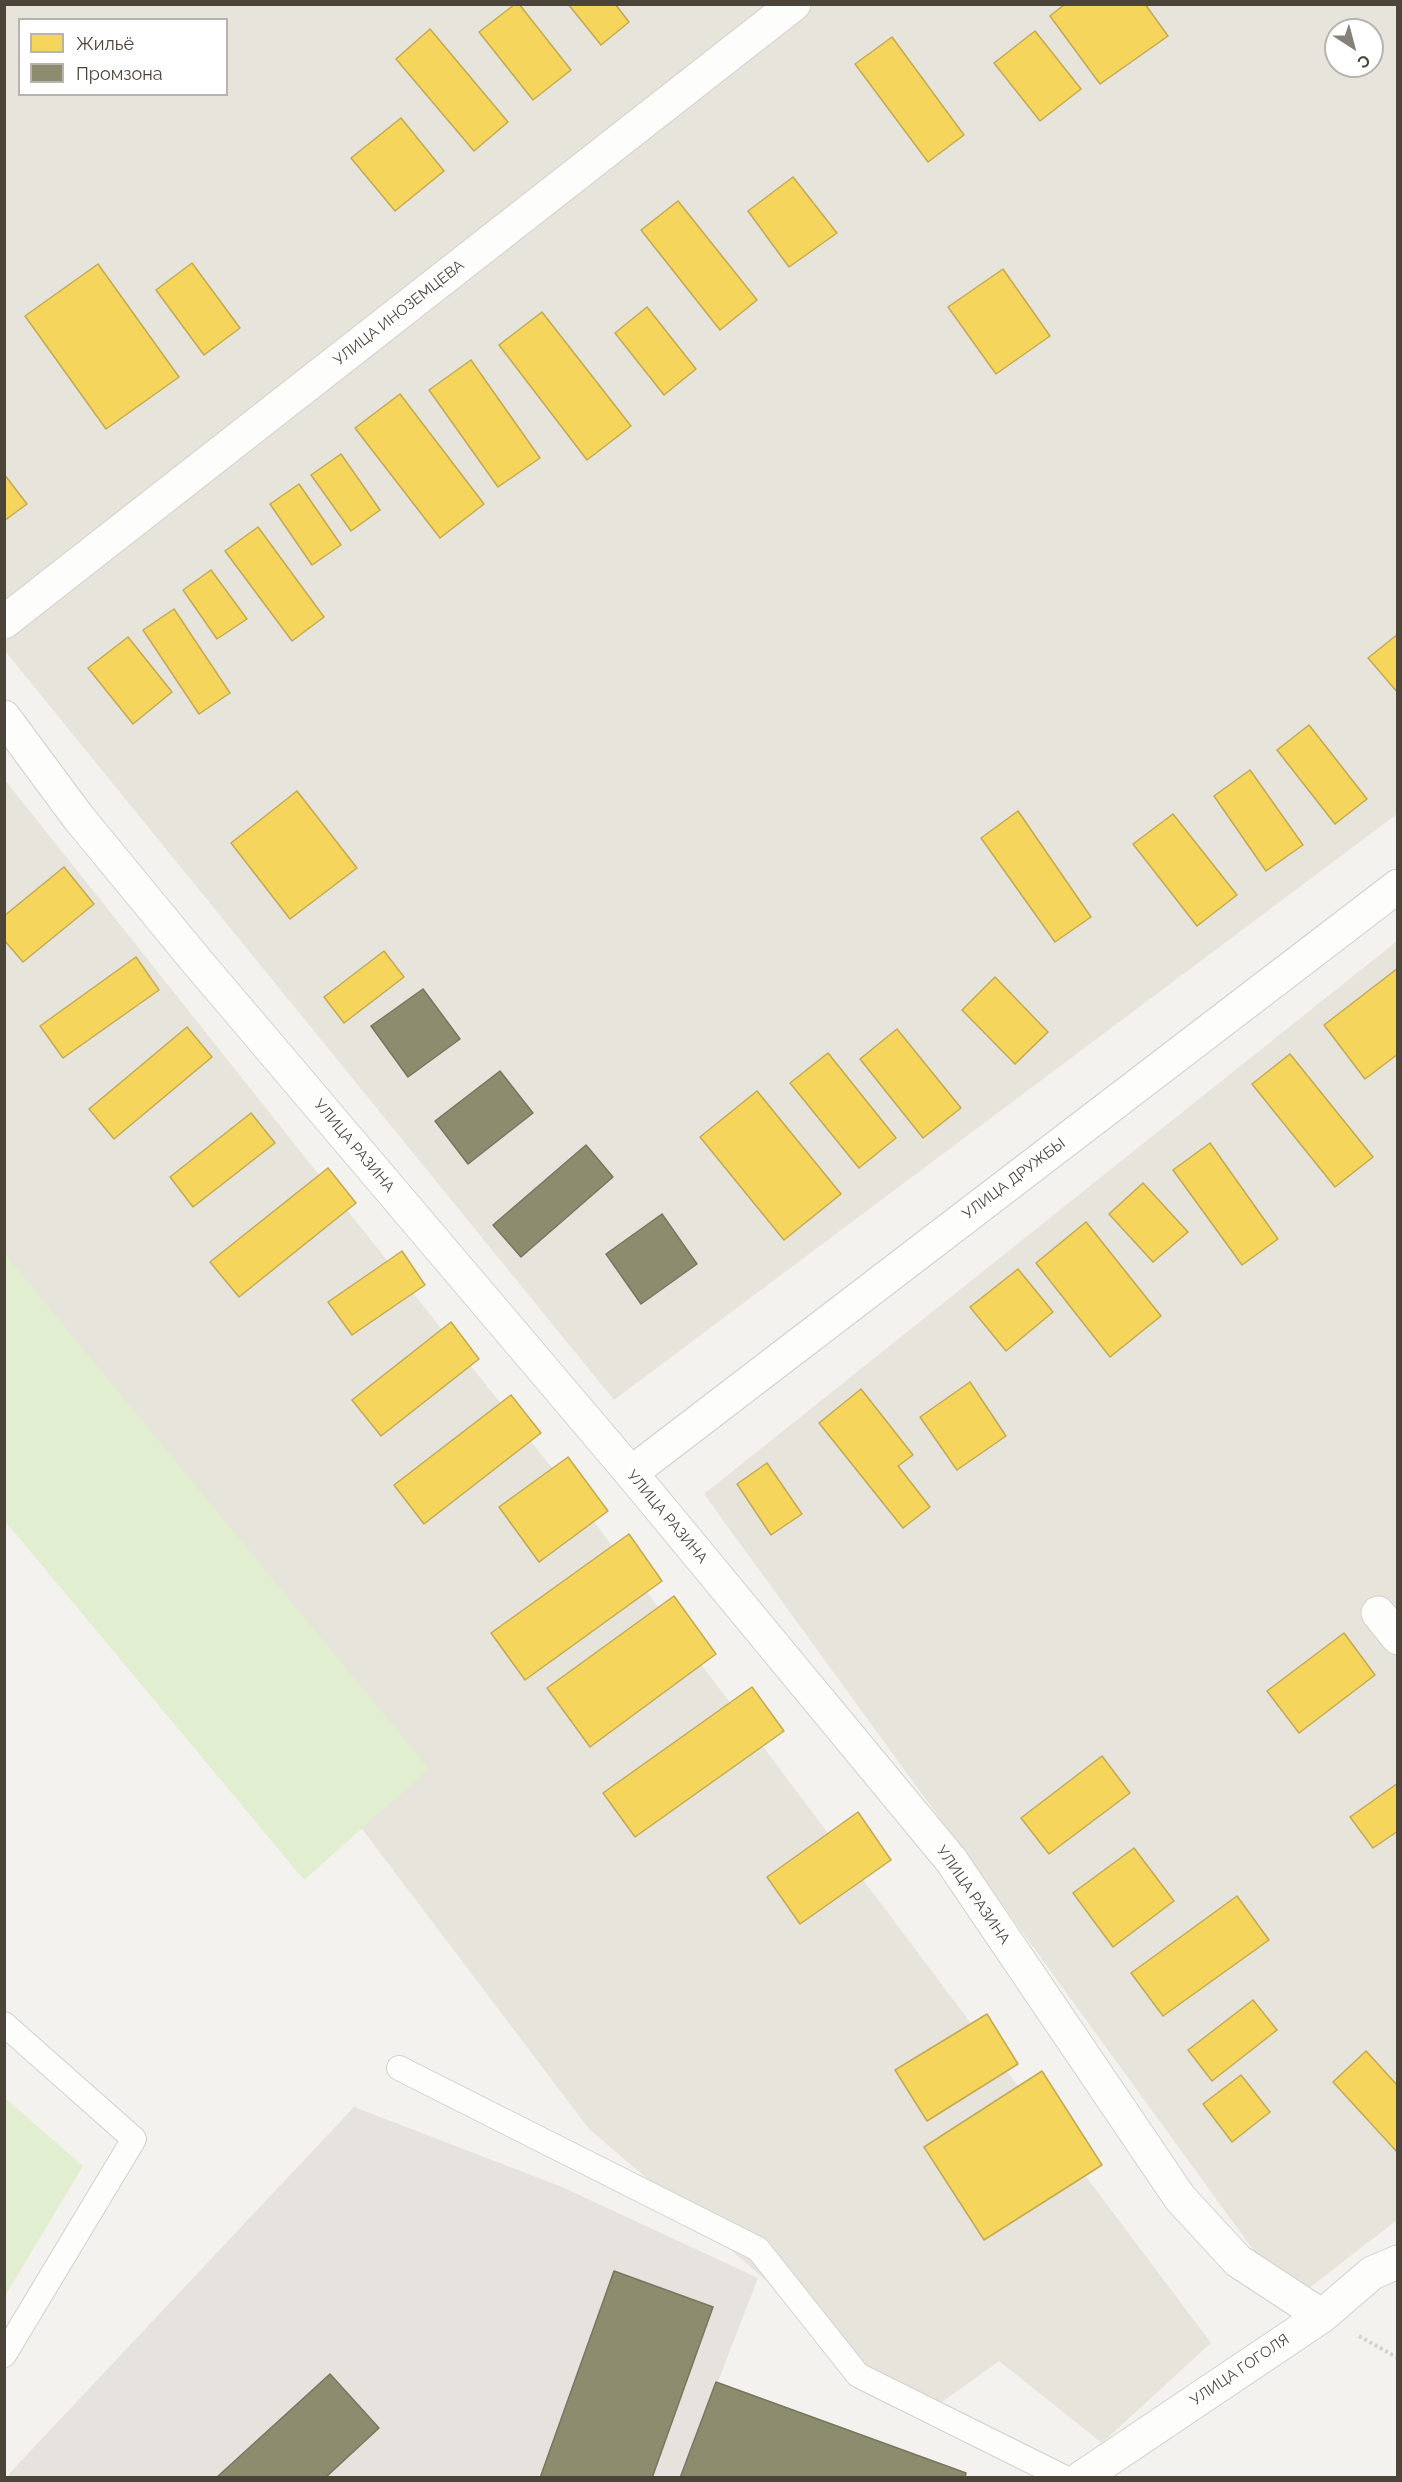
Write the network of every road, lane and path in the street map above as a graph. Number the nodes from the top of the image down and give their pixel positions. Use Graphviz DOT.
graph roads {
  1 [pos="794,4"];
  2 [pos="4,622"];
  3 [pos="4,717"];
  4 [pos="1398,886"];
  5 [pos="631,1473"];
  6 [pos="4,2024"];
  7 [pos="399,2068"];
  8 [pos="1398,2262"];
  9 [pos="1322,2316"];
  10 [pos="4,2355"];
  11 [pos="1065,2478"];
  12 [pos="1081,2478"];
  1 -- 2 [label="street, УЛИЦА ИНОЗЕМЦЕВА"];
  3 -- 5 [label="street, УЛИЦА РАЗИНА"];
  4 -- 5 [label="street, УЛИЦА ДРУЖБЫ"];
  5 -- 9 [label="street, УЛИЦА РАЗИНА"];
  6 -- 10 [label="lane"];
  7 -- 11 [label="lane"];
  8 -- 9 [label="street, УЛИЦА ГОГОЛЯ"];
  9 -- 12 [label="street, УЛИЦА ГОГОЛЯ"];
}
